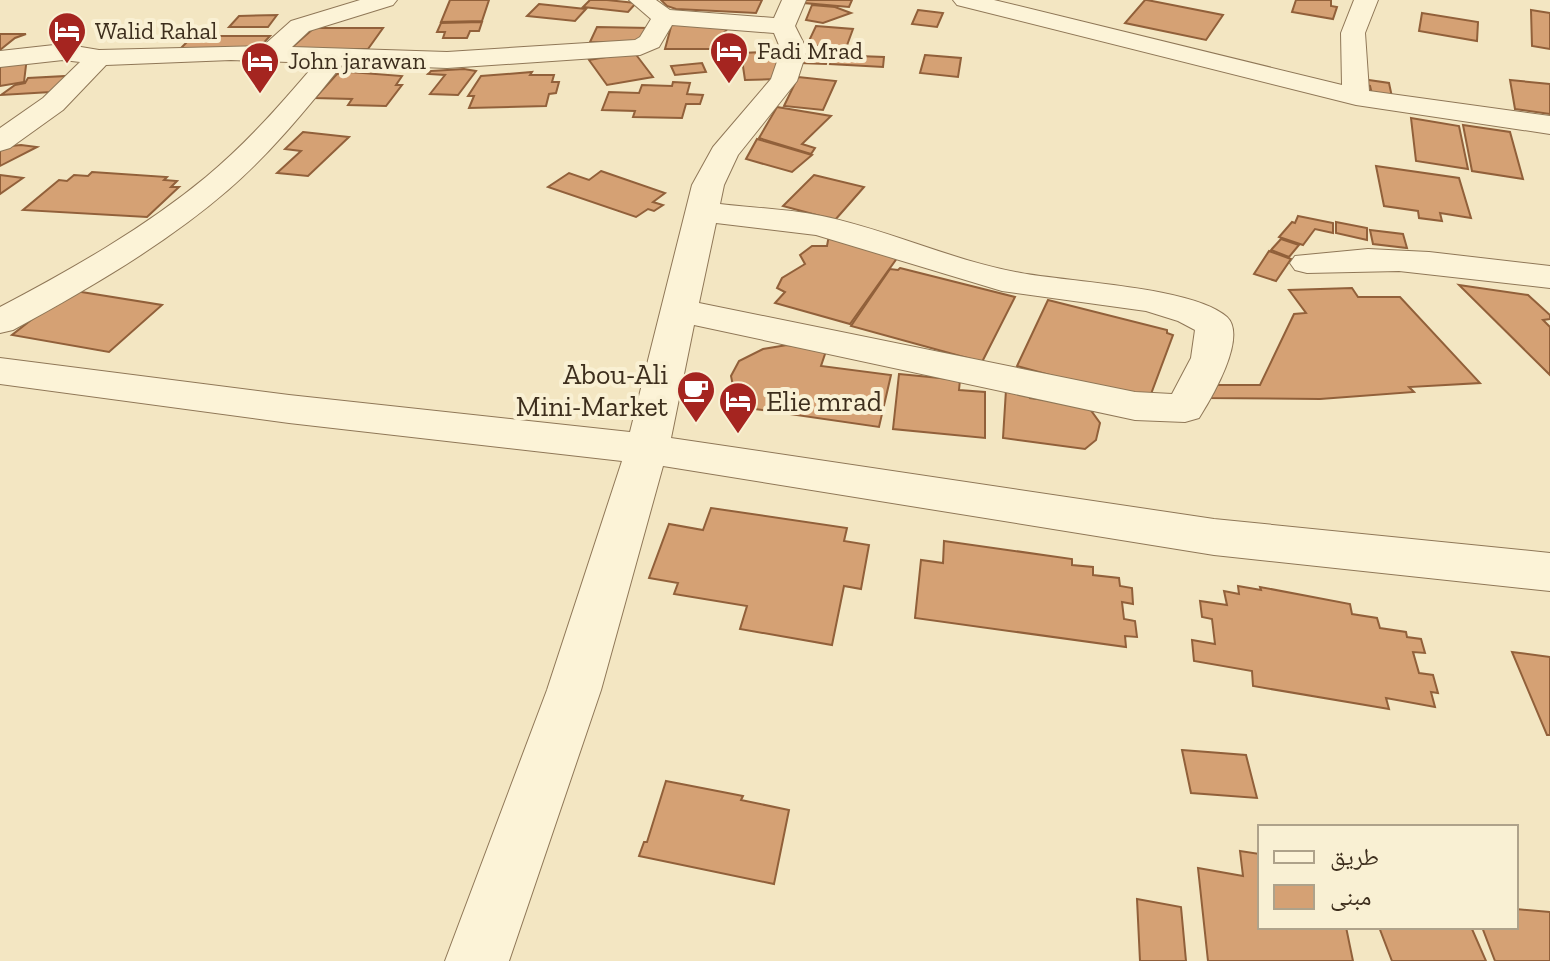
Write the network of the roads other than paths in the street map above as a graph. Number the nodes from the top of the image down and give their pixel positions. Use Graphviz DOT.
graph roads {
  1 [pos="385,0"];
  2 [pos="641,0"];
  3 [pos="965,0"];
  4 [pos="1366,0"];
  5 [pos="789,13"];
  6 [pos="664,17"];
  7 [pos="269,54"];
  8 [pos="335,57"];
  9 [pos="99,58"];
  10 [pos="0,59"];
  11 [pos="1356,97"];
  12 [pos="1550,125"];
  13 [pos="0,142"];
  14 [pos="700,212"];
  15 [pos="1307,263"];
  16 [pos="1550,277"];
  17 [pos="678,310"];
  18 [pos="0,322"];
  19 [pos="0,371"];
  20 [pos="647,449"];
  21 [pos="1550,572"];
  22 [pos="477,961"];
  1 -- 7 [label="street"];
  2 -- 6 [label="street"];
  3 -- 11 [label="street"];
  4 -- 11 [label="street"];
  5 -- 6 [label="street"];
  5 -- 14 [label="street"];
  6 -- 8 [label="street"];
  7 -- 8 [label="street"];
  7 -- 9 [label="street"];
  8 -- 18 [label="street"];
  9 -- 10 [label="street"];
  9 -- 13 [label="street"];
  11 -- 12 [label="street"];
  14 -- 17 [label="street"];
  14 -- 17 [label="street"];
  15 -- 16 [label="street"];
  17 -- 20 [label="street"];
  19 -- 20 [label="street"];
  20 -- 21 [label="street"];
  20 -- 22 [label="street"];
}
